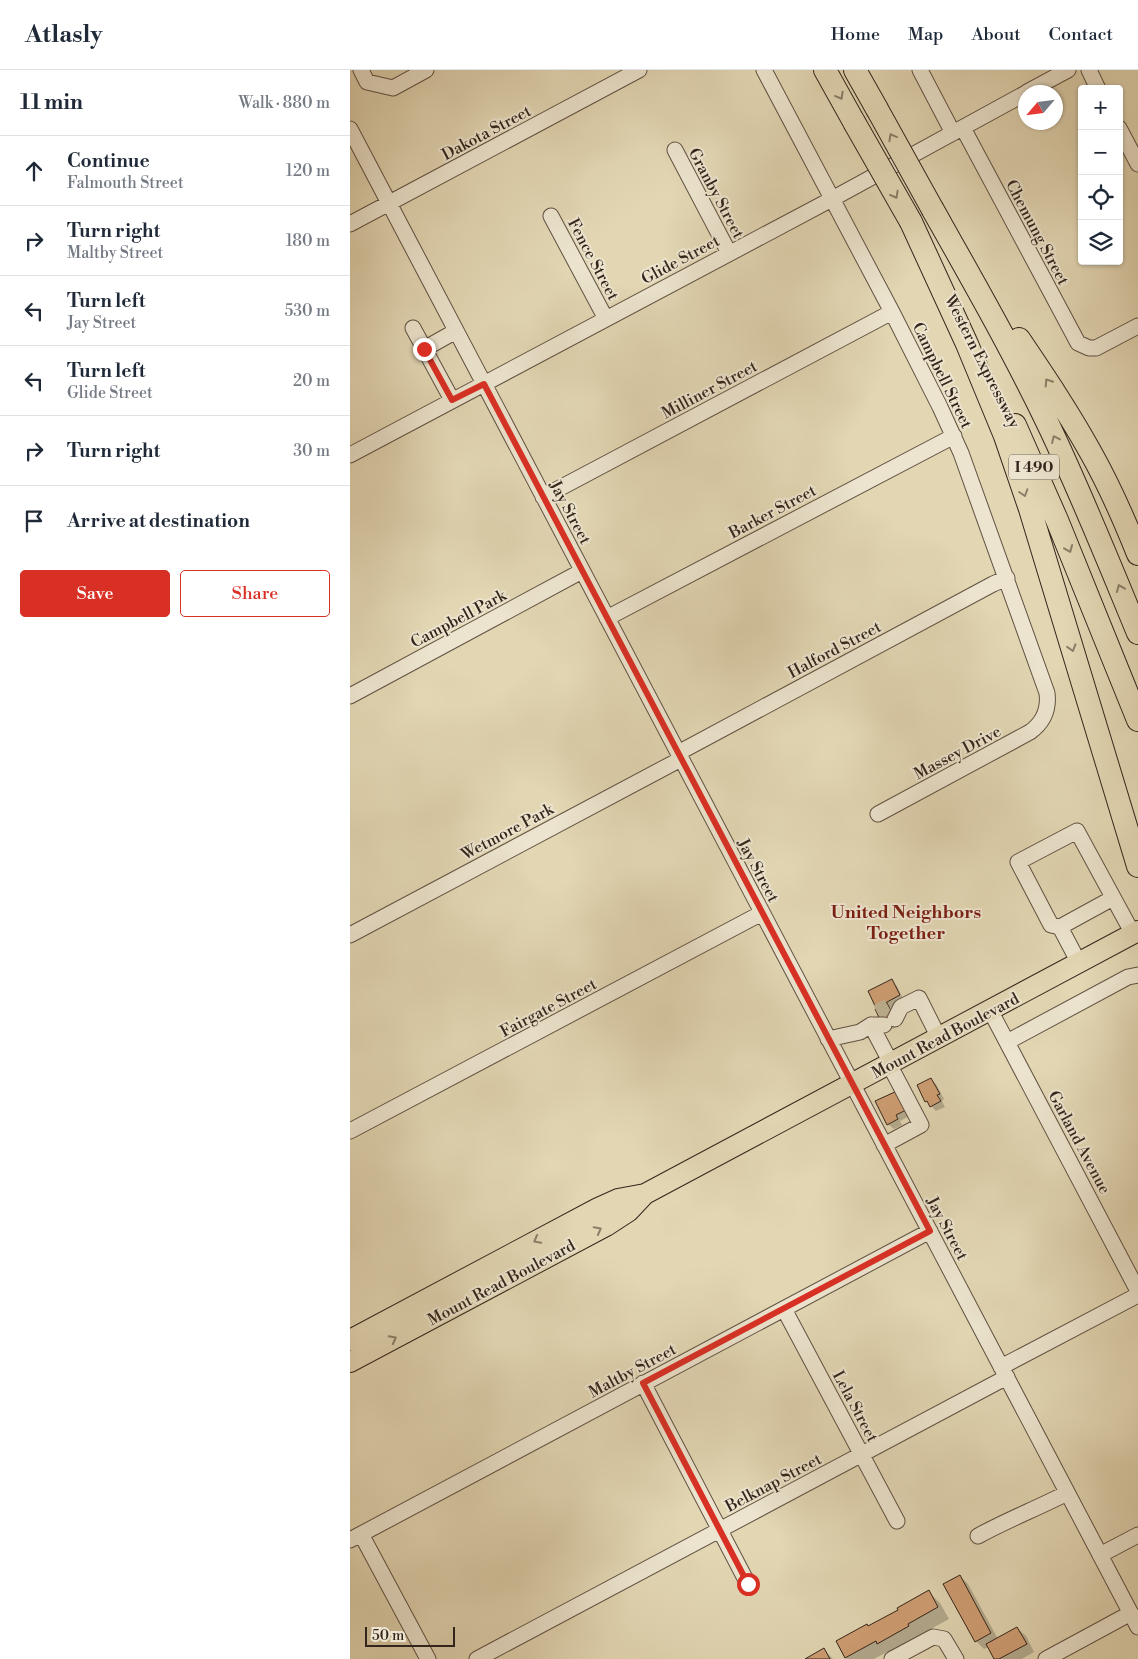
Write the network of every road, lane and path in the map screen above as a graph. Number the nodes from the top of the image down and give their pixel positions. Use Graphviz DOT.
graph roads {
  1 [pos="361,70"];
  2 [pos="426,70"];
  3 [pos="639,70"];
  4 [pos="764,70"];
  5 [pos="825,70"];
  6 [pos="855,70"];
  7 [pos="920,70"];
  8 [pos="1068,70"];
  9 [pos="1089,70"];
  10 [pos="1041,85"];
  11 [pos="1096,85"];
  12 [pos="1018,97"];
  13 [pos="350,129"];
  14 [pos="958,130"];
  15 [pos="1120,130"];
  16 [pos="675,150"];
  17 [pos="1138,164"];
  18 [pos="832,199"];
  19 [pos="389,203"];
  20 [pos="933,210"];
  21 [pos="551,216"];
  22 [pos="911,222"];
  23 [pos="350,224"];
  24 [pos="729,253"];
  25 [pos="892,312"];
  26 [pos="606,319"];
  27 [pos="1138,326"];
  28 [pos="413,328"];
  29 [pos="456,331"];
  30 [pos="424,349"];
  31 [pos="484,384"];
  32 [pos="452,400"];
  33 [pos="954,436"];
  34 [pos="1092,454"];
  35 [pos="350,455"];
  36 [pos="543,497"];
  37 [pos="1138,511"];
  38 [pos="1138,554"];
  39 [pos="582,571"];
  40 [pos="1007,578"];
  41 [pos="607,618"];
  42 [pos="1138,633"];
  43 [pos="350,696"];
  44 [pos="1046,713"];
  45 [pos="1138,720"];
  46 [pos="680,756"];
  47 [pos="878,814"];
  48 [pos="1138,866"];
  49 [pos="1113,898"];
  50 [pos="762,913"];
  51 [pos="1060,927"];
  52 [pos="1135,933"];
  53 [pos="350,935"];
  54 [pos="1079,963"];
  55 [pos="1138,974"];
  56 [pos="990,1010"];
  57 [pos="886,1016"];
  58 [pos="939,1038"];
  59 [pos="828,1039"];
  60 [pos="1007,1042"];
  61 [pos="890,1064"];
  62 [pos="852,1084"];
  63 [pos="350,1131"];
  64 [pos="884,1145"];
  65 [pos="645,1194"];
  66 [pos="930,1231"];
  67 [pos="1138,1290"];
  68 [pos="1138,1295"];
  69 [pos="784,1309"];
  70 [pos="350,1340"];
  71 [pos="350,1362"];
  72 [pos="1004,1372"];
  73 [pos="643,1383"];
  74 [pos="862,1455"];
  75 [pos="1067,1493"];
  76 [pos="897,1520"];
  77 [pos="720,1530"];
  78 [pos="1138,1535"];
  79 [pos="978,1536"];
  80 [pos="355,1537"];
  81 [pos="1100,1555"];
  82 [pos="748,1584"];
  83 [pos="1131,1613"];
  84 [pos="1138,1626"];
  85 [pos="428,1659"];
  86 [pos="477,1659"];
  87 [pos="892,1659"];
  88 [pos="956,1659"];
  89 [pos="1046,1659"];
  1 -- 2 [label="street"];
  3 -- 19 [label="street, Dakota Street"];
  4 -- 18 [label="street, Campbell Street"];
  5 -- 22 [label="highway, Western Expressway / I 490, one-way, bridge"];
  20 -- 6 [label="highway, Western Expressway / I 490, one-way, bridge"];
  7 -- 14 [label="street, Chemung Street"];
  8 -- 10 [label="street, Glide Street"];
  9 -- 11 [label="street"];
  12 -- 14 [label="street, Glide Street"];
  13 -- 19 [label="street, Jay Street"];
  14 -- 18 [label="street, Glide Street"];
  14 -- 27 [label="street, Chemung Street"];
  15 -- 17 [label="street"];
  16 -- 24 [label="street, Granby Street"];
  18 -- 24 [label="street, Glide Street"];
  18 -- 25 [label="street, Campbell Street"];
  19 -- 23 [label="street, Dakota Street"];
  19 -- 29 [label="street, Jay Street"];
  34 -- 20 [label="highway, one-way"];
  42 -- 20 [label="highway, Western Expressway / I 490, one-way"];
  21 -- 26 [label="street, Fence Street"];
  22 -- 45 [label="highway, Western Expressway / I 490, one-way"];
  22 -- 48 [label="highway, one-way"];
  24 -- 26 [label="street, Glide Street"];
  25 -- 33 [label="street, Campbell Street"];
  25 -- 36 [label="street, Milliner Street"];
  26 -- 31 [label="street, Glide Street"];
  28 -- 30 [label="street"];
  29 -- 30 [label="street"];
  29 -- 31 [label="street, Jay Street"];
  30 -- 32 [label="street"];
  31 -- 32 [label="street, Glide Street"];
  31 -- 36 [label="street, Jay Street"];
  32 -- 35 [label="street, Glide Street"];
  33 -- 40 [label="street, Campbell Street"];
  33 -- 41 [label="street, Barker Street"];
  34 -- 37 [label="highway"];
  34 -- 38 [label="highway"];
  36 -- 39 [label="street, Jay Street"];
  39 -- 41 [label="street, Jay Street"];
  39 -- 43 [label="street, Campbell Park"];
  40 -- 44 [label="street, Campbell Street"];
  40 -- 46 [label="street, Halford Street"];
  41 -- 46 [label="street, Jay Street"];
  44 -- 47 [label="street, Massey Drive"];
  46 -- 50 [label="street, Jay Street"];
  46 -- 53 [label="street, Wetmore Park"];
  49 -- 51 [label="street"];
  49 -- 51 [label="street"];
  49 -- 52 [label="street"];
  50 -- 59 [label="street, Jay Street"];
  50 -- 63 [label="street, Fairgate Street"];
  51 -- 54 [label="street"];
  52 -- 54 [label="main road, Mount Read Boulevard"];
  54 -- 56 [label="main road, Mount Read Boulevard"];
  55 -- 60 [label="street"];
  56 -- 58 [label="main road, Mount Read Boulevard"];
  56 -- 60 [label="street, Garland Avenue"];
  57 -- 58 [label="street"];
  57 -- 59 [label="street"];
  57 -- 61 [label="street"];
  58 -- 61 [label="main road, Mount Read Boulevard"];
  59 -- 62 [label="street, Jay Street"];
  60 -- 67 [label="street, Garland Avenue"];
  61 -- 62 [label="main road, Mount Read Boulevard"];
  61 -- 64 [label="street"];
  62 -- 64 [label="street, Jay Street"];
  62 -- 65 [label="main road, Mount Read Boulevard"];
  64 -- 66 [label="street, Jay Street"];
  65 -- 70 [label="main road, Mount Read Boulevard, one-way"];
  71 -- 65 [label="main road, Mount Read Boulevard, one-way"];
  66 -- 69 [label="street, Maltby Street"];
  66 -- 72 [label="street, Jay Street"];
  68 -- 72 [label="street, Belknap Street"];
  69 -- 73 [label="street, Maltby Street"];
  69 -- 74 [label="street, Lela Street"];
  72 -- 74 [label="street, Belknap Street"];
  72 -- 75 [label="street, Jay Street"];
  73 -- 77 [label="street"];
  73 -- 80 [label="street, Maltby Street"];
  74 -- 76 [label="street, Lela Street"];
  74 -- 77 [label="street, Belknap Street"];
  75 -- 79 [label="street"];
  75 -- 81 [label="street, Jay Street"];
  77 -- 82 [label="street"];
  77 -- 86 [label="street, Belknap Street"];
  78 -- 81 [label="street"];
  80 -- 85 [label="street"];
  81 -- 83 [label="street, Jay Street"];
  83 -- 84 [label="street, Jay Street"];
  83 -- 89 [label="street"];
  87 -- 88 [label="street"];
}
